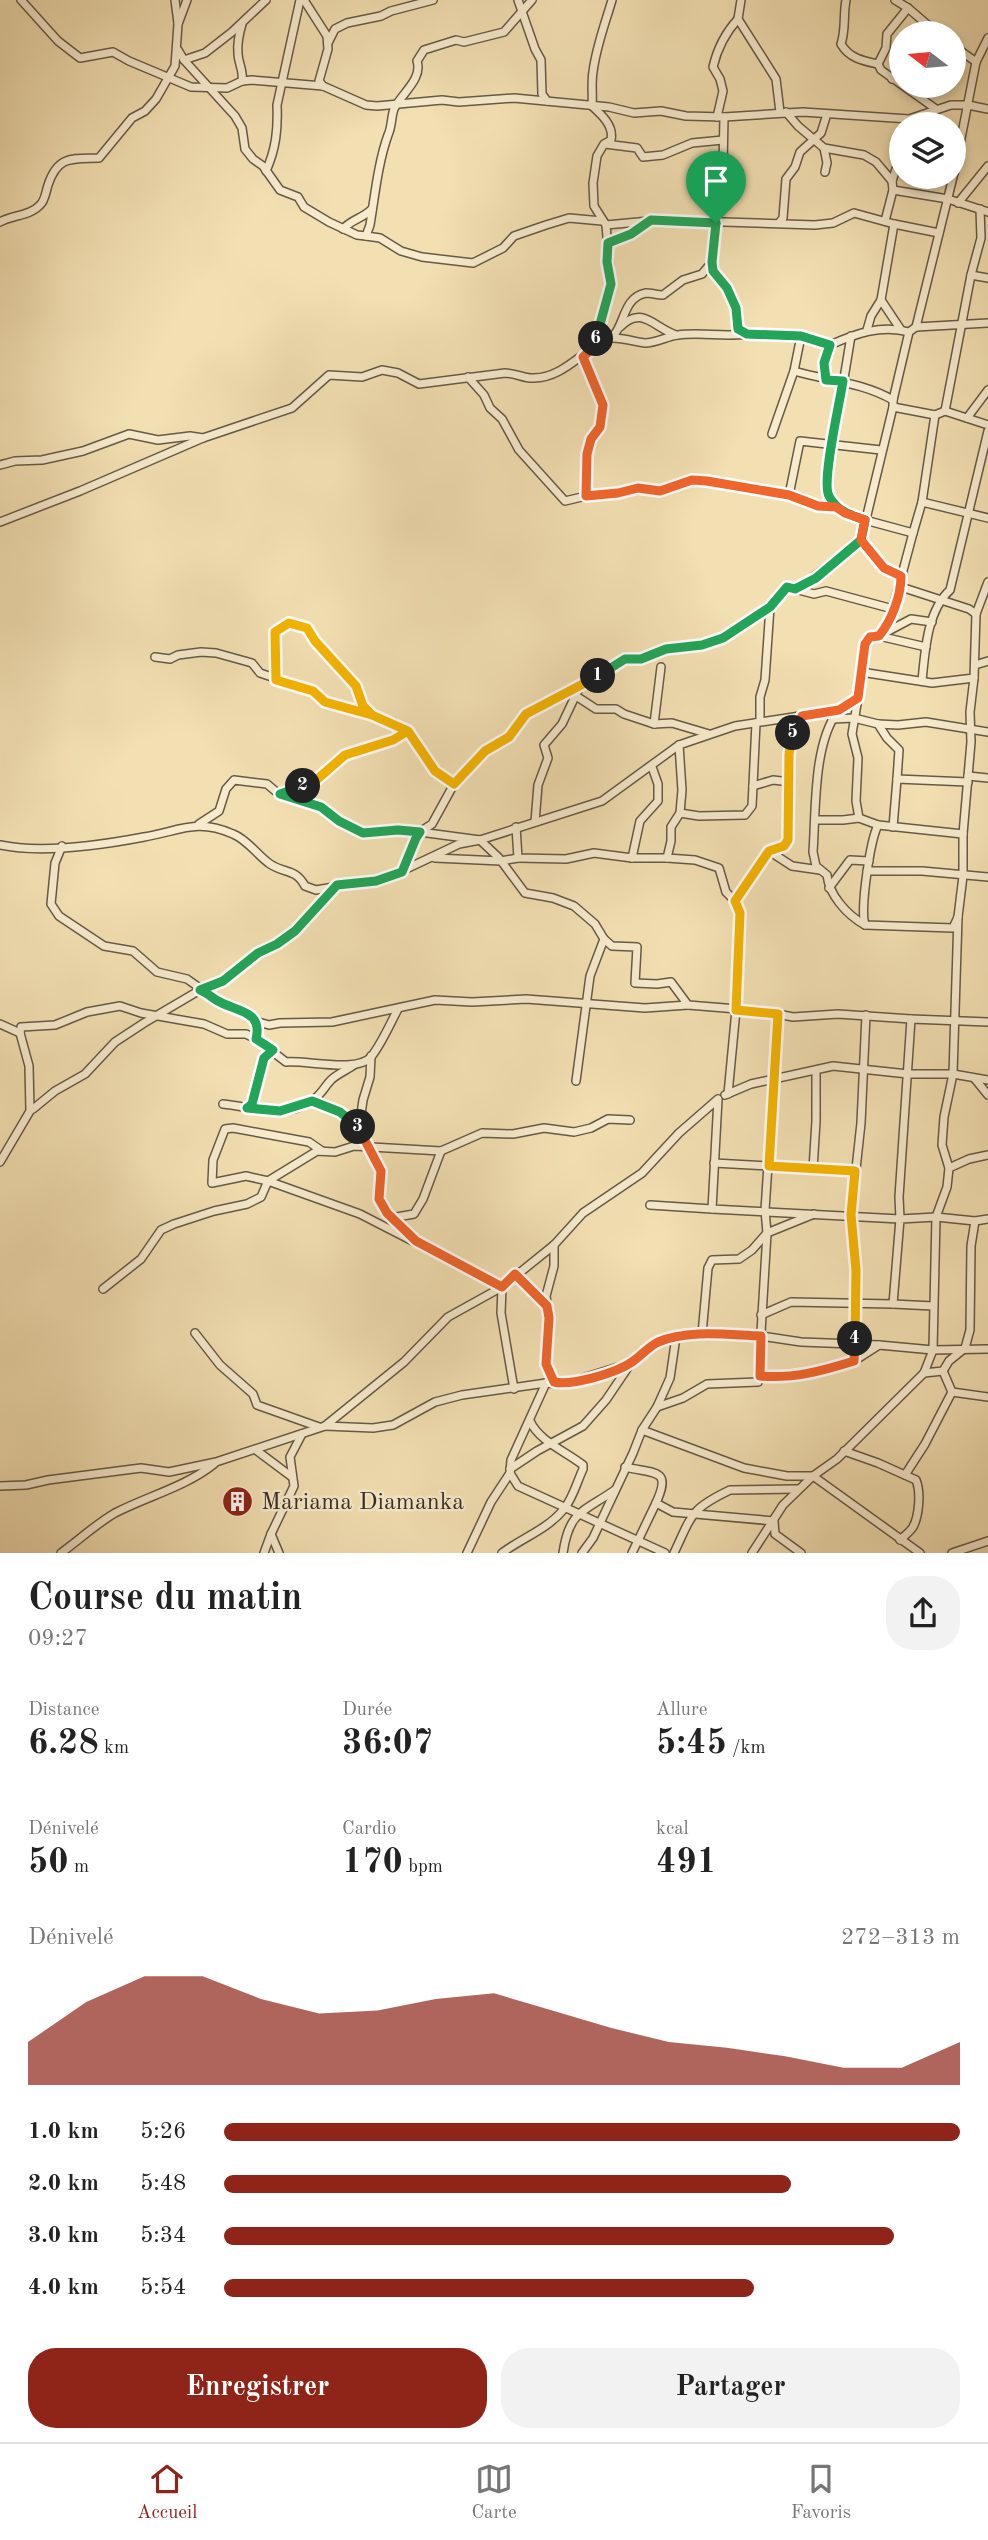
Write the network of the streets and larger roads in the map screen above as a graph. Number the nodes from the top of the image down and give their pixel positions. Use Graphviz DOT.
graph roads {
  1 [pos="21,0"];
  2 [pos="175,0"];
  3 [pos="187,0"];
  4 [pos="266,0"];
  5 [pos="302,0"];
  6 [pos="432,0"];
  7 [pos="518,0"];
  8 [pos="532,0"];
  9 [pos="612,0"];
  10 [pos="741,0"];
  11 [pos="846,0"];
  12 [pos="895,0"];
  13 [pos="908,8"];
  14 [pos="523,9"];
  15 [pos="738,19"];
  16 [pos="920,21"];
  17 [pos="243,22"];
  18 [pos="178,24"];
  19 [pos="988,38"];
  20 [pos="327,43"];
  21 [pos="985,49"];
  22 [pos="177,50"];
  23 [pos="966,55"];
  24 [pos="184,60"];
  25 [pos="976,62"];
  26 [pos="878,64"];
  27 [pos="889,76"];
  28 [pos="168,78"];
  29 [pos="242,81"];
  30 [pos="282,82"];
  31 [pos="323,86"];
  32 [pos="210,88"];
  33 [pos="920,98"];
  34 [pos="547,101"];
  35 [pos="396,105"];
  36 [pos="968,105"];
  37 [pos="592,106"];
  38 [pos="936,109"];
  39 [pos="988,109"];
  40 [pos="783,112"];
  41 [pos="930,112"];
  42 [pos="827,114"];
  43 [pos="966,114"];
  44 [pos="721,117"];
  45 [pos="889,120"];
  46 [pos="723,140"];
  47 [pos="814,141"];
  48 [pos="604,144"];
  49 [pos="824,148"];
  50 [pos="988,166"];
  51 [pos="266,171"];
  52 [pos="825,172"];
  53 [pos="889,177"];
  54 [pos="950,189"];
  55 [pos="893,190"];
  56 [pos="948,199"];
  57 [pos="958,203"];
  58 [pos="373,209"];
  59 [pos="984,211"];
  60 [pos="651,220"];
  61 [pos="885,221"];
  62 [pos="0,222"];
  63 [pos="604,223"];
  64 [pos="716,223"];
  65 [pos="779,223"];
  66 [pos="894,224"];
  67 [pos="343,229"];
  68 [pos="939,233"];
  69 [pos="366,236"];
  70 [pos="608,243"];
  71 [pos="712,262"];
  72 [pos="971,275"];
  73 [pos="988,278"];
  74 [pos="881,300"];
  75 [pos="962,323"];
  76 [pos="988,323"];
  77 [pos="916,327"];
  78 [pos="619,328"];
  79 [pos="867,330"];
  80 [pos="905,331"];
  81 [pos="747,334"];
  82 [pos="677,335"];
  83 [pos="801,336"];
  84 [pos="851,336"];
  85 [pos="612,338"];
  86 [pos="830,345"];
  87 [pos="595,346"];
  88 [pos="583,357"];
  89 [pos="794,371"];
  90 [pos="468,377"];
  91 [pos="826,380"];
  92 [pos="843,381"];
  93 [pos="988,383"];
  94 [pos="988,390"];
  95 [pos="893,403"];
  96 [pos="945,411"];
  97 [pos="936,415"];
  98 [pos="967,418"];
  99 [pos="988,425"];
  100 [pos="988,431"];
  101 [pos="772,434"];
  102 [pos="203,438"];
  103 [pos="833,443"];
  104 [pos="881,450"];
  105 [pos="0,465"];
  106 [pos="789,495"];
  107 [pos="586,496"];
  108 [pos="922,502"];
  109 [pos="836,507"];
  110 [pos="969,512"];
  111 [pos="988,518"];
  112 [pos="865,520"];
  113 [pos="0,522"];
  114 [pos="914,533"];
  115 [pos="861,540"];
  116 [pos="901,576"];
  117 [pos="816,578"];
  118 [pos="988,582"];
  119 [pos="901,587"];
  120 [pos="795,589"];
  121 [pos="826,591"];
  122 [pos="940,599"];
  123 [pos="770,607"];
  124 [pos="893,609"];
  125 [pos="976,614"];
  126 [pos="932,622"];
  127 [pos="879,636"];
  128 [pos="926,647"];
  129 [pos="155,657"];
  130 [pos="988,661"];
  131 [pos="975,665"];
  132 [pos="661,667"];
  133 [pos="861,672"];
  134 [pos="974,678"];
  135 [pos="276,680"];
  136 [pos="922,681"];
  137 [pos="580,686"];
  138 [pos="576,696"];
  139 [pos="858,698"];
  140 [pos="839,710"];
  141 [pos="372,715"];
  142 [pos="802,716"];
  143 [pos="854,718"];
  144 [pos="832,719"];
  145 [pos="758,722"];
  146 [pos="654,724"];
  147 [pos="878,724"];
  148 [pos="408,731"];
  149 [pos="971,731"];
  150 [pos="988,732"];
  151 [pos="710,734"];
  152 [pos="679,745"];
  153 [pos="652,766"];
  154 [pos="988,778"];
  155 [pos="897,779"];
  156 [pos="968,779"];
  157 [pos="790,782"];
  158 [pos="454,784"];
  159 [pos="753,786"];
  160 [pos="280,794"];
  161 [pos="680,813"];
  162 [pos="859,818"];
  163 [pos="816,820"];
  164 [pos="535,822"];
  165 [pos="199,824"];
  166 [pos="878,825"];
  167 [pos="516,827"];
  168 [pos="893,827"];
  169 [pos="420,832"];
  170 [pos="963,834"];
  171 [pos="480,840"];
  172 [pos="0,845"];
  173 [pos="62,846"];
  174 [pos="769,851"];
  175 [pos="432,858"];
  176 [pos="518,858"];
  177 [pos="632,858"];
  178 [pos="667,858"];
  179 [pos="501,861"];
  180 [pos="869,861"];
  181 [pos="821,870"];
  182 [pos="867,871"];
  183 [pos="402,872"];
  184 [pos="963,876"];
  185 [pos="988,877"];
  186 [pos="337,885"];
  187 [pos="828,888"];
  188 [pos="735,901"];
  189 [pos="958,917"];
  190 [pos="865,925"];
  191 [pos="604,939"];
  192 [pos="200,990"];
  193 [pos="587,1002"];
  194 [pos="688,1005"];
  195 [pos="398,1009"];
  196 [pos="736,1010"];
  197 [pos="158,1014"];
  198 [pos="778,1014"];
  199 [pos="866,1015"];
  200 [pos="911,1019"];
  201 [pos="955,1020"];
  202 [pos="988,1022"];
  203 [pos="0,1024"];
  204 [pos="257,1025"];
  205 [pos="20,1033"];
  206 [pos="256,1039"];
  207 [pos="273,1050"];
  208 [pos="371,1056"];
  209 [pos="358,1063"];
  210 [pos="816,1071"];
  211 [pos="863,1071"];
  212 [pos="908,1074"];
  213 [pos="953,1074"];
  214 [pos="775,1079"];
  215 [pos="975,1079"];
  216 [pos="988,1080"];
  217 [pos="576,1082"];
  218 [pos="728,1094"];
  219 [pos="988,1095"];
  220 [pos="718,1099"];
  221 [pos="312,1101"];
  222 [pos="223,1104"];
  223 [pos="247,1108"];
  224 [pos="33,1109"];
  225 [pos="630,1120"];
  226 [pos="359,1128"];
  227 [pos="368,1147"];
  228 [pos="441,1151"];
  229 [pos="322,1152"];
  230 [pos="988,1154"];
  231 [pos="0,1162"];
  232 [pos="714,1163"];
  233 [pos="769,1166"];
  234 [pos="949,1168"];
  235 [pos="813,1169"];
  236 [pos="855,1171"];
  237 [pos="268,1181"];
  238 [pos="650,1205"];
  239 [pos="712,1209"];
  240 [pos="765,1210"];
  241 [pos="817,1213"];
  242 [pos="851,1215"];
  243 [pos="391,1217"];
  244 [pos="936,1217"];
  245 [pos="900,1219"];
  246 [pos="988,1219"];
  247 [pos="975,1221"];
  248 [pos="767,1233"];
  249 [pos="416,1241"];
  250 [pos="554,1245"];
  251 [pos="515,1274"];
  252 [pos="502,1287"];
  253 [pos="103,1289"];
  254 [pos="856,1302"];
  255 [pos="893,1304"];
  256 [pos="547,1306"];
  257 [pos="933,1306"];
  258 [pos="761,1315"];
  259 [pos="195,1333"];
  260 [pos="702,1334"];
  261 [pos="761,1336"];
  262 [pos="676,1337"];
  263 [pos="855,1344"];
  264 [pos="879,1345"];
  265 [pos="965,1348"];
  266 [pos="988,1349"];
  267 [pos="933,1350"];
  268 [pos="854,1361"];
  269 [pos="631,1363"];
  270 [pos="943,1371"];
  271 [pos="925,1373"];
  272 [pos="760,1376"];
  273 [pos="550,1383"];
  274 [pos="514,1389"];
  275 [pos="952,1392"];
  276 [pos="988,1397"];
  277 [pos="657,1407"];
  278 [pos="530,1421"];
  279 [pos="322,1427"];
  280 [pos="642,1430"];
  281 [pos="302,1434"];
  282 [pos="552,1443"];
  283 [pos="256,1450"];
  284 [pos="844,1451"];
  285 [pos="216,1462"];
  286 [pos="625,1467"];
  287 [pos="510,1471"];
  288 [pos="905,1475"];
  289 [pos="813,1476"];
  290 [pos="292,1477"];
  291 [pos="0,1486"];
  292 [pos="798,1489"];
  293 [pos="615,1490"];
  294 [pos="656,1503"];
  295 [pos="566,1507"];
  296 [pos="576,1514"];
  297 [pos="692,1514"];
  298 [pos="774,1521"];
  299 [pos="600,1522"];
  300 [pos="271,1534"];
  301 [pos="900,1540"];
  302 [pos="638,1541"];
  303 [pos="988,1541"];
  304 [pos="61,1553"];
  305 [pos="264,1553"];
  306 [pos="279,1553"];
  307 [pos="467,1553"];
  308 [pos="502,1553"];
  309 [pos="563,1553"];
  310 [pos="582,1553"];
  311 [pos="632,1553"];
  312 [pos="665,1553"];
  313 [pos="674,1553"];
  314 [pos="752,1553"];
  315 [pos="801,1553"];
  316 [pos="920,1553"];
  317 [pos="952,1553"];
  1 -- 28 [label="street"];
  2 -- 18 [label="street"];
  3 -- 18 [label="street"];
  4 -- 17 [label="street"];
  5 -- 20 [label="street"];
  5 -- 30 [label="street"];
  6 -- 20 [label="street"];
  7 -- 14 [label="street"];
  8 -- 14 [label="street"];
  9 -- 37 [label="street"];
  10 -- 15 [label="street"];
  11 -- 26 [label="street"];
  12 -- 13 [label="street"];
  13 -- 16 [label="street"];
  13 -- 26 [label="street"];
  14 -- 34 [label="street"];
  14 -- 35 [label="street"];
  15 -- 40 [label="street"];
  15 -- 44 [label="street"];
  17 -- 24 [label="street"];
  17 -- 29 [label="street"];
  18 -- 22 [label="street"];
  19 -- 21 [label="street"];
  20 -- 31 [label="street"];
  21 -- 25 [label="street"];
  22 -- 24 [label="street"];
  22 -- 28 [label="street"];
  23 -- 25 [label="street"];
  24 -- 32 [label="street"];
  25 -- 36 [label="street"];
  26 -- 27 [label="street"];
  28 -- 32 [label="street"];
  28 -- 62 [label="street"];
  29 -- 30 [label="street"];
  29 -- 32 [label="street"];
  30 -- 31 [label="street"];
  30 -- 51 [label="street"];
  31 -- 35 [label="street"];
  32 -- 51 [label="street"];
  33 -- 38 [label="street"];
  34 -- 35 [label="street"];
  34 -- 37 [label="street"];
  35 -- 58 [label="street"];
  36 -- 38 [label="street"];
  36 -- 39 [label="street"];
  36 -- 43 [label="street"];
  37 -- 44 [label="street"];
  37 -- 48 [label="street"];
  38 -- 41 [label="street"];
  40 -- 42 [label="street"];
  40 -- 44 [label="street"];
  40 -- 47 [label="street"];
  42 -- 45 [label="street"];
  42 -- 47 [label="street"];
  44 -- 46 [label="street"];
  46 -- 48 [label="street"];
  46 -- 64 [label="street"];
  47 -- 49 [label="street"];
  47 -- 65 [label="street"];
  48 -- 63 [label="street"];
  49 -- 52 [label="street"];
  49 -- 53 [label="street"];
  50 -- 57 [label="street"];
  51 -- 67 [label="street"];
  54 -- 56 [label="street"];
  55 -- 56 [label="street"];
  55 -- 61 [label="street"];
  56 -- 57 [label="street"];
  56 -- 68 [label="street"];
  57 -- 59 [label="street"];
  58 -- 67 [label="street"];
  58 -- 69 [label="street"];
  59 -- 72 [label="street"];
  60 -- 63 [label="street"];
  60 -- 64 [label="street"];
  60 -- 70 [label="street"];
  61 -- 65 [label="street"];
  61 -- 66 [label="street"];
  63 -- 69 [label="street"];
  63 -- 70 [label="street"];
  64 -- 65 [label="street"];
  64 -- 71 [label="street"];
  66 -- 68 [label="street"];
  66 -- 74 [label="street"];
  67 -- 69 [label="street"];
  68 -- 77 [label="street"];
  70 -- 87 [label="street"];
  71 -- 78 [label="street"];
  71 -- 81 [label="street"];
  72 -- 73 [label="street"];
  72 -- 75 [label="street"];
  74 -- 79 [label="street"];
  74 -- 80 [label="street"];
  75 -- 76 [label="street"];
  75 -- 77 [label="street"];
  75 -- 96 [label="street"];
  77 -- 80 [label="street"];
  78 -- 82 [label="street"];
  78 -- 85 [label="street"];
  79 -- 80 [label="street"];
  79 -- 84 [label="street"];
  80 -- 95 [label="street"];
  81 -- 82 [label="street"];
  81 -- 83 [label="street"];
  82 -- 85 [label="street"];
  83 -- 86 [label="street"];
  83 -- 89 [label="street"];
  84 -- 86 [label="street"];
  84 -- 92 [label="street"];
  85 -- 87 [label="street"];
  86 -- 91 [label="street"];
  87 -- 88 [label="street"];
  88 -- 90 [label="street"];
  88 -- 107 [label="street"];
  89 -- 91 [label="street"];
  89 -- 101 [label="street"];
  90 -- 102 [label="street"];
  90 -- 107 [label="street"];
  91 -- 92 [label="street"];
  92 -- 95 [label="street"];
  92 -- 103 [label="street"];
  93 -- 94 [label="street"];
  94 -- 98 [label="street"];
  95 -- 97 [label="street"];
  95 -- 104 [label="street"];
  96 -- 97 [label="street"];
  96 -- 98 [label="street"];
  97 -- 108 [label="street"];
  98 -- 99 [label="street"];
  100 -- 110 [label="street"];
  102 -- 105 [label="street"];
  102 -- 113 [label="street"];
  103 -- 104 [label="street"];
  103 -- 106 [label="street"];
  103 -- 109 [label="street"];
  104 -- 112 [label="street"];
  106 -- 107 [label="street"];
  106 -- 109 [label="street"];
  108 -- 110 [label="street"];
  108 -- 114 [label="street"];
  109 -- 112 [label="street"];
  110 -- 111 [label="street"];
  110 -- 122 [label="street"];
  112 -- 114 [label="street"];
  112 -- 115 [label="street"];
  114 -- 116 [label="street"];
  115 -- 116 [label="street"];
  115 -- 117 [label="street"];
  116 -- 119 [label="street"];
  117 -- 120 [label="street"];
  117 -- 121 [label="street"];
  118 -- 125 [label="street"];
  119 -- 122 [label="street"];
  119 -- 124 [label="street"];
  120 -- 121 [label="street"];
  120 -- 123 [label="street"];
  121 -- 124 [label="street"];
  122 -- 125 [label="street"];
  122 -- 126 [label="street"];
  123 -- 137 [label="street"];
  123 -- 145 [label="street"];
  124 -- 127 [label="street"];
  125 -- 131 [label="street"];
  126 -- 127 [label="street"];
  126 -- 128 [label="street"];
  127 -- 128 [label="street"];
  127 -- 133 [label="street"];
  128 -- 136 [label="street"];
  129 -- 135 [label="street"];
  130 -- 131 [label="street"];
  131 -- 134 [label="street"];
  132 -- 146 [label="street"];
  133 -- 136 [label="street"];
  133 -- 139 [label="street"];
  134 -- 136 [label="street"];
  134 -- 149 [label="street"];
  135 -- 141 [label="street"];
  135 -- 141 [label="street"];
  137 -- 138 [label="street"];
  137 -- 158 [label="street"];
  138 -- 146 [label="street"];
  138 -- 164 [label="street"];
  139 -- 140 [label="street"];
  139 -- 143 [label="street"];
  140 -- 142 [label="street"];
  140 -- 144 [label="street"];
  141 -- 148 [label="street"];
  142 -- 145 [label="street"];
  142 -- 157 [label="street"];
  143 -- 144 [label="street"];
  143 -- 147 [label="street"];
  143 -- 162 [label="street"];
  144 -- 163 [label="street"];
  145 -- 151 [label="street"];
  145 -- 159 [label="street"];
  146 -- 151 [label="street"];
  147 -- 149 [label="street"];
  147 -- 155 [label="street"];
  148 -- 158 [label="street"];
  148 -- 160 [label="street"];
  149 -- 150 [label="street"];
  149 -- 156 [label="street"];
  151 -- 152 [label="street"];
  152 -- 153 [label="street"];
  152 -- 161 [label="street"];
  153 -- 164 [label="street"];
  153 -- 177 [label="street"];
  154 -- 156 [label="street"];
  155 -- 156 [label="street"];
  155 -- 168 [label="street"];
  156 -- 170 [label="street"];
  157 -- 159 [label="street"];
  157 -- 174 [label="street"];
  158 -- 169 [label="street"];
  159 -- 161 [label="street"];
  160 -- 165 [label="street"];
  160 -- 169 [label="street"];
  161 -- 178 [label="street"];
  162 -- 163 [label="street"];
  162 -- 166 [label="street"];
  163 -- 181 [label="street"];
  164 -- 167 [label="street"];
  165 -- 173 [label="street"];
  165 -- 186 [label="street"];
  166 -- 168 [label="street"];
  166 -- 180 [label="street"];
  167 -- 171 [label="street"];
  167 -- 176 [label="street"];
  168 -- 170 [label="street"];
  169 -- 171 [label="street"];
  169 -- 183 [label="street"];
  170 -- 184 [label="street"];
  171 -- 175 [label="street"];
  171 -- 179 [label="street"];
  172 -- 173 [label="street"];
  173 -- 192 [label="street"];
  174 -- 181 [label="street"];
  174 -- 188 [label="street"];
  175 -- 179 [label="street"];
  175 -- 183 [label="street"];
  176 -- 177 [label="street"];
  176 -- 179 [label="street"];
  177 -- 178 [label="street"];
  178 -- 188 [label="street"];
  179 -- 191 [label="street"];
  180 -- 182 [label="street"];
  180 -- 187 [label="street"];
  181 -- 187 [label="street"];
  182 -- 184 [label="street"];
  182 -- 190 [label="street"];
  183 -- 186 [label="street"];
  184 -- 185 [label="street"];
  184 -- 189 [label="street"];
  186 -- 192 [label="street"];
  187 -- 190 [label="street"];
  188 -- 196 [label="street"];
  189 -- 190 [label="street"];
  189 -- 201 [label="street"];
  191 -- 193 [label="street"];
  191 -- 194 [label="street"];
  192 -- 197 [label="street"];
  192 -- 204 [label="street"];
  193 -- 194 [label="street"];
  193 -- 195 [label="street"];
  193 -- 217 [label="street"];
  194 -- 196 [label="street"];
  195 -- 204 [label="street"];
  195 -- 208 [label="street"];
  196 -- 198 [label="street"];
  196 -- 218 [label="street"];
  197 -- 205 [label="street"];
  197 -- 206 [label="street"];
  197 -- 224 [label="street"];
  198 -- 199 [label="street"];
  198 -- 214 [label="street"];
  199 -- 200 [label="street"];
  199 -- 211 [label="street"];
  200 -- 201 [label="street"];
  200 -- 212 [label="street"];
  201 -- 202 [label="street"];
  201 -- 213 [label="street"];
  203 -- 205 [label="street"];
  204 -- 206 [label="street"];
  205 -- 231 [label="street"];
  206 -- 207 [label="street"];
  207 -- 209 [label="street"];
  207 -- 223 [label="street"];
  208 -- 209 [label="street"];
  208 -- 226 [label="street"];
  209 -- 221 [label="street"];
  210 -- 211 [label="street"];
  210 -- 214 [label="street"];
  210 -- 235 [label="street"];
  211 -- 212 [label="street"];
  211 -- 236 [label="street"];
  212 -- 213 [label="street"];
  212 -- 245 [label="street"];
  213 -- 215 [label="street"];
  213 -- 234 [label="street"];
  214 -- 218 [label="street"];
  214 -- 233 [label="street"];
  215 -- 216 [label="street"];
  215 -- 219 [label="street"];
  218 -- 220 [label="street"];
  220 -- 232 [label="street"];
  220 -- 250 [label="street"];
  221 -- 223 [label="street"];
  221 -- 226 [label="street"];
  222 -- 223 [label="street"];
  225 -- 228 [label="street"];
  226 -- 227 [label="street"];
  227 -- 228 [label="street"];
  227 -- 229 [label="street"];
  227 -- 243 [label="street"];
  228 -- 243 [label="street"];
  229 -- 237 [label="street"];
  229 -- 237 [label="street"];
  230 -- 234 [label="street"];
  232 -- 233 [label="street"];
  232 -- 239 [label="street"];
  233 -- 235 [label="street"];
  233 -- 240 [label="street"];
  234 -- 244 [label="street"];
  235 -- 236 [label="street"];
  236 -- 242 [label="street"];
  237 -- 249 [label="street"];
  237 -- 253 [label="street"];
  238 -- 239 [label="street"];
  239 -- 240 [label="street"];
  240 -- 241 [label="street"];
  240 -- 248 [label="street"];
  241 -- 242 [label="street"];
  241 -- 248 [label="street"];
  242 -- 245 [label="street"];
  242 -- 254 [label="street"];
  243 -- 249 [label="street"];
  244 -- 245 [label="street"];
  244 -- 247 [label="street"];
  244 -- 257 [label="street"];
  245 -- 255 [label="street"];
  246 -- 247 [label="street"];
  247 -- 265 [label="street"];
  248 -- 258 [label="street"];
  248 -- 260 [label="street"];
  249 -- 252 [label="street"];
  250 -- 251 [label="street"];
  250 -- 256 [label="street"];
  251 -- 252 [label="street"];
  251 -- 256 [label="street"];
  252 -- 274 [label="street"];
  252 -- 279 [label="street"];
  254 -- 255 [label="street"];
  254 -- 258 [label="street"];
  254 -- 263 [label="street"];
  255 -- 257 [label="street"];
  256 -- 273 [label="street"];
  257 -- 267 [label="street"];
  258 -- 261 [label="street"];
  259 -- 279 [label="street"];
  260 -- 261 [label="street"];
  260 -- 262 [label="street"];
  261 -- 263 [label="street"];
  261 -- 272 [label="street"];
  262 -- 269 [label="street"];
  262 -- 277 [label="street"];
  263 -- 264 [label="street"];
  263 -- 268 [label="street"];
  264 -- 267 [label="street"];
  264 -- 268 [label="street"];
  265 -- 266 [label="street"];
  265 -- 267 [label="street"];
  265 -- 270 [label="street"];
  267 -- 271 [label="street"];
  268 -- 272 [label="street"];
  269 -- 273 [label="street"];
  269 -- 282 [label="street"];
  270 -- 271 [label="street"];
  270 -- 275 [label="street"];
  271 -- 284 [label="street"];
  272 -- 277 [label="street"];
  273 -- 274 [label="street"];
  273 -- 278 [label="street"];
  274 -- 279 [label="street"];
  275 -- 276 [label="street"];
  275 -- 288 [label="street"];
  277 -- 280 [label="street"];
  278 -- 282 [label="street"];
  278 -- 287 [label="street"];
  279 -- 281 [label="street"];
  280 -- 286 [label="street"];
  280 -- 289 [label="street"];
  281 -- 283 [label="street"];
  281 -- 290 [label="street"];
  282 -- 287 [label="street"];
  282 -- 295 [label="street"];
  283 -- 285 [label="street"];
  283 -- 290 [label="street"];
  284 -- 288 [label="street"];
  284 -- 289 [label="street"];
  285 -- 291 [label="street"];
  285 -- 304 [label="street"];
  286 -- 293 [label="street"];
  286 -- 294 [label="street"];
  287 -- 295 [label="street"];
  287 -- 307 [label="street"];
  288 -- 301 [label="street"];
  289 -- 292 [label="street"];
  289 -- 301 [label="street"];
  290 -- 300 [label="street"];
  292 -- 297 [label="street"];
  292 -- 298 [label="street"];
  293 -- 296 [label="street"];
  293 -- 299 [label="street"];
  294 -- 297 [label="street"];
  294 -- 302 [label="street"];
  295 -- 296 [label="street"];
  295 -- 308 [label="street"];
  296 -- 299 [label="street"];
  296 -- 309 [label="street"];
  297 -- 298 [label="street"];
  297 -- 313 [label="street"];
  298 -- 314 [label="street"];
  298 -- 315 [label="street"];
  299 -- 302 [label="street"];
  299 -- 310 [label="street"];
  300 -- 305 [label="street"];
  300 -- 306 [label="street"];
  301 -- 316 [label="street"];
  302 -- 311 [label="street"];
  302 -- 312 [label="street"];
  303 -- 317 [label="street"];
}
